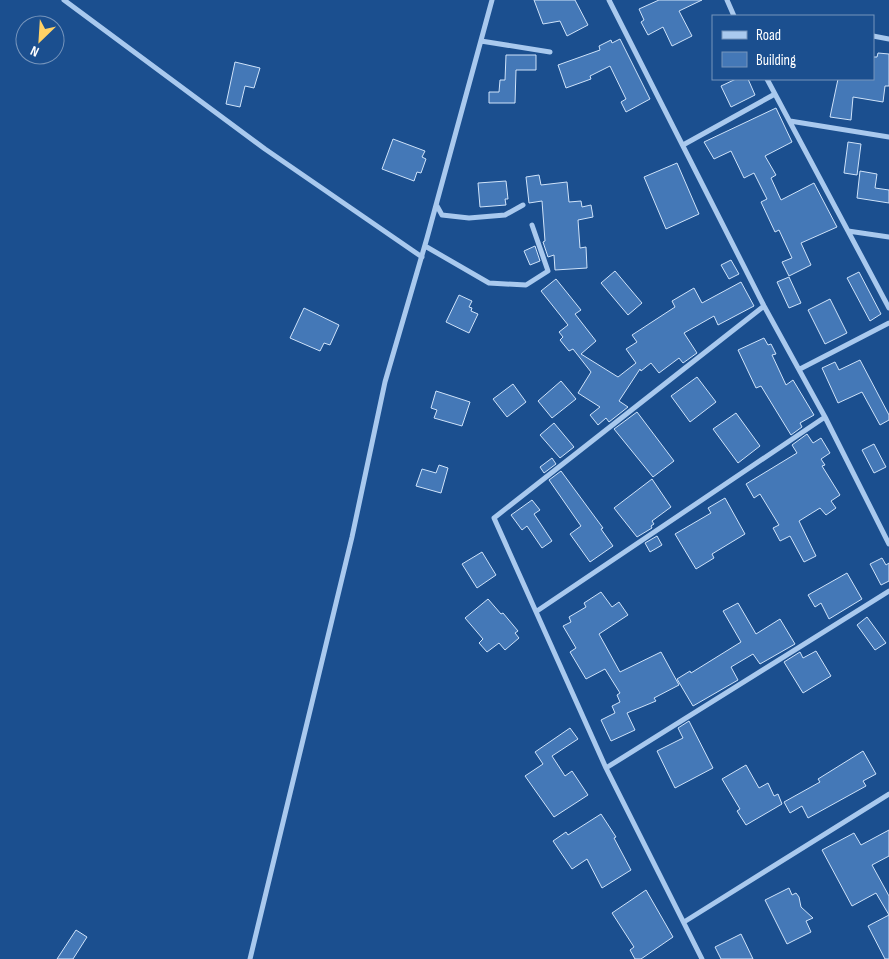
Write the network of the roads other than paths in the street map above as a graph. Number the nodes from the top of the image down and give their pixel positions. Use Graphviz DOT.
graph roads {
  1 [pos="64,0"];
  2 [pos="492,0"];
  3 [pos="609,0"];
  4 [pos="726,0"];
  5 [pos="734,15"];
  6 [pos="874,36"];
  7 [pos="889,39"];
  8 [pos="481,42"];
  9 [pos="550,52"];
  10 [pos="768,80"];
  11 [pos="775,94"];
  12 [pos="790,121"];
  13 [pos="889,137"];
  14 [pos="683,145"];
  15 [pos="522,205"];
  16 [pos="436,206"];
  17 [pos="532,225"];
  18 [pos="848,231"];
  19 [pos="889,237"];
  20 [pos="425,246"];
  21 [pos="422,257"];
  22 [pos="764,306"];
  23 [pos="889,308"];
  24 [pos="889,324"];
  25 [pos="800,369"];
  26 [pos="825,417"];
  27 [pos="889,544"];
  28 [pos="889,591"];
  29 [pos="537,610"];
  30 [pos="606,768"];
  31 [pos="889,794"];
  32 [pos="684,922"];
  33 [pos="250,959"];
  34 [pos="702,959"];
  1 -- 21 [label="street"];
  2 -- 8 [label="street"];
  3 -- 14 [label="street"];
  4 -- 5 [label="street"];
  6 -- 7 [label="street"];
  8 -- 9 [label="street"];
  8 -- 16 [label="street"];
  10 -- 11 [label="street"];
  11 -- 12 [label="street"];
  11 -- 14 [label="street"];
  12 -- 13 [label="street"];
  12 -- 18 [label="street"];
  14 -- 22 [label="street"];
  15 -- 16 [label="street"];
  16 -- 20 [label="street"];
  17 -- 20 [label="street"];
  18 -- 19 [label="street"];
  18 -- 23 [label="street"];
  20 -- 21 [label="street"];
  21 -- 33 [label="street"];
  22 -- 25 [label="street"];
  22 -- 29 [label="street"];
  24 -- 25 [label="street"];
  25 -- 26 [label="street"];
  26 -- 27 [label="street"];
  26 -- 29 [label="street"];
  28 -- 30 [label="street"];
  29 -- 30 [label="street"];
  30 -- 32 [label="street"];
  31 -- 32 [label="street"];
  32 -- 34 [label="street"];
}
